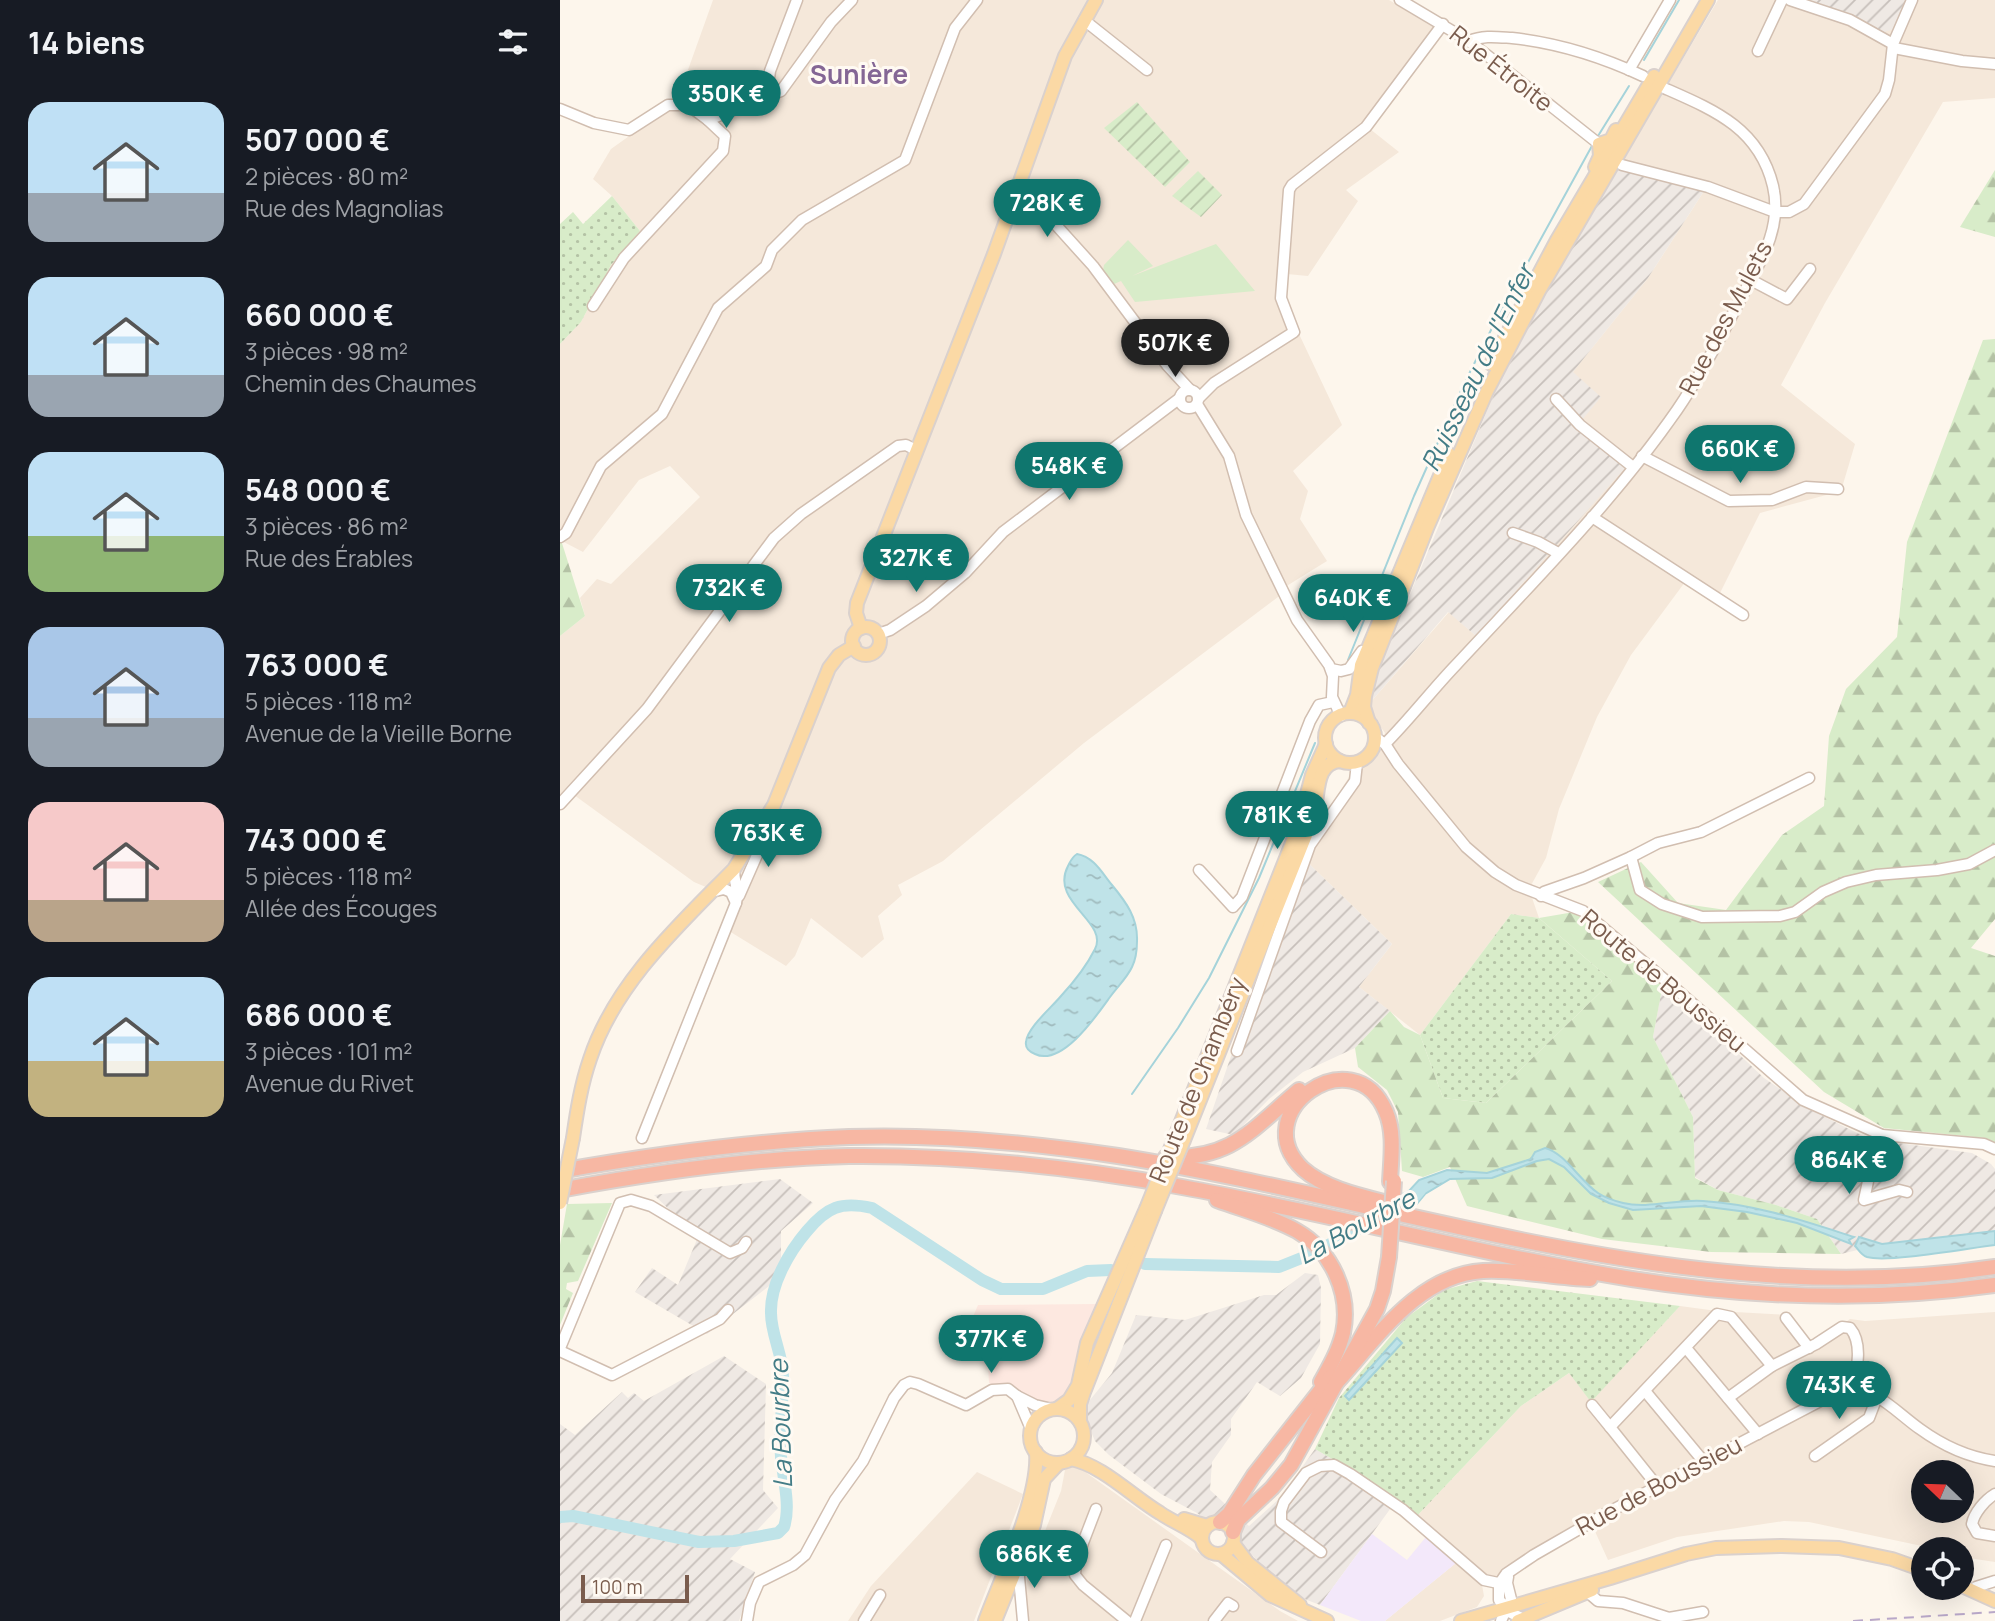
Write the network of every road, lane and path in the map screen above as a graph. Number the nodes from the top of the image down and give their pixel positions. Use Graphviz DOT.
graph roads {
  1 [pos="797,0"];
  2 [pos="852,0"];
  3 [pos="977,0"];
  4 [pos="1096,0"];
  5 [pos="1400,0"];
  6 [pos="1670,0"];
  7 [pos="1698,0"];
  8 [pos="1708,0"];
  9 [pos="1782,0"];
  10 [pos="1790,0"];
  11 [pos="1912,0"];
  12 [pos="1089,24"];
  13 [pos="1443,24"];
  14 [pos="1469,41"];
  15 [pos="1893,46"];
  16 [pos="1758,51"];
  17 [pos="1995,64"];
  18 [pos="1147,70"];
  19 [pos="1629,70"];
  20 [pos="1643,76"];
  21 [pos="1664,88"];
  22 [pos="753,102"];
  23 [pos="1636,106"];
  24 [pos="560,109"];
  25 [pos="708,120"];
  26 [pos="1594,140"];
  27 [pos="1622,148"];
  28 [pos="1622,165"];
  29 [pos="1602,184"];
  30 [pos="1017,190"];
  31 [pos="1586,190"];
  32 [pos="1775,212"];
  33 [pos="1810,269"];
  34 [pos="1751,280"];
  35 [pos="593,306"];
  36 [pos="1189,399"];
  37 [pos="1556,399"];
  38 [pos="916,450"];
  39 [pos="1642,456"];
  40 [pos="1633,467"];
  41 [pos="1838,489"];
  42 [pos="1592,517"];
  43 [pos="1513,533"];
  44 [pos="560,537"];
  45 [pos="1558,553"];
  46 [pos="1381,612"];
  47 [pos="1743,615"];
  48 [pos="861,628"];
  49 [pos="878,634"];
  50 [pos="854,646"];
  51 [pos="1331,669"];
  52 [pos="1334,702"];
  53 [pos="1345,714"];
  54 [pos="1369,723"];
  55 [pos="1380,740"];
  56 [pos="1326,744"];
  57 [pos="1340,761"];
  58 [pos="1357,763"];
  59 [pos="1809,778"];
  60 [pos="560,804"];
  61 [pos="756,836"];
  62 [pos="1995,850"];
  63 [pos="1632,857"];
  64 [pos="734,869"];
  65 [pos="1199,870"];
  66 [pos="711,892"];
  67 [pos="1541,896"];
  68 [pos="736,903"];
  69 [pos="1237,1051"];
  70 [pos="1882,1135"];
  71 [pos="642,1138"];
  72 [pos="1179,1138"];
  73 [pos="1995,1149"];
  74 [pos="1119,1157"];
  75 [pos="560,1171"];
  76 [pos="1392,1181"];
  77 [pos="1179,1186"];
  78 [pos="560,1190"];
  79 [pos="1907,1192"];
  80 [pos="560,1203"];
  81 [pos="1374,1204"];
  82 [pos="1150,1210"];
  83 [pos="746,1242"];
  84 [pos="1387,1257"];
  85 [pos="1995,1268"];
  86 [pos="1633,1279"];
  87 [pos="1995,1285"];
  88 [pos="728,1310"];
  89 [pos="1786,1318"];
  90 [pos="1686,1348"];
  91 [pos="1809,1348"];
  92 [pos="560,1349"];
  93 [pos="1772,1366"];
  94 [pos="1337,1382"];
  95 [pos="1853,1388"];
  96 [pos="1645,1391"];
  97 [pos="1317,1393"];
  98 [pos="1017,1396"];
  99 [pos="1877,1397"];
  100 [pos="1728,1398"];
  101 [pos="1592,1405"];
  102 [pos="1055,1409"];
  103 [pos="1080,1421"];
  104 [pos="1610,1427"];
  105 [pos="1031,1429"];
  106 [pos="1758,1434"];
  107 [pos="1083,1443"];
  108 [pos="1035,1452"];
  109 [pos="1815,1456"];
  110 [pos="1065,1461"];
  111 [pos="1995,1461"];
  112 [pos="1704,1462"];
  113 [pos="1656,1490"];
  114 [pos="1995,1494"];
  115 [pos="1096,1508"];
  116 [pos="1210,1529"];
  117 [pos="1995,1535"];
  118 [pos="1233,1538"];
  119 [pos="1166,1545"];
  120 [pos="1321,1552"];
  121 [pos="1221,1554"];
  122 [pos="1018,1562"];
  123 [pos="1911,1566"];
  124 [pos="1995,1581"];
  125 [pos="1503,1584"];
  126 [pos="1974,1587"];
  127 [pos="1587,1588"];
  128 [pos="1974,1591"];
  129 [pos="880,1595"];
  130 [pos="1995,1601"];
  131 [pos="1233,1606"];
  132 [pos="1507,1607"];
  133 [pos="1703,1612"];
  134 [pos="1311,1614"];
  135 [pos="1485,1616"];
  136 [pos="1521,1620"];
  137 [pos="747,1621"];
  138 [pos="864,1621"];
  139 [pos="985,1621"];
  140 [pos="995,1621"];
  141 [pos="1023,1621"];
  142 [pos="1127,1621"];
  143 [pos="1135,1621"];
  144 [pos="1214,1621"];
  145 [pos="1328,1621"];
  146 [pos="1461,1621"];
  1 -- 22 [label="street"];
  2 -- 22 [label="street"];
  3 -- 44 [label="street"];
  4 -- 12 [label="main road"];
  5 -- 13 [label="street, Rue Étroite"];
  6 -- 19 [label="street"];
  7 -- 23 [label="main road"];
  8 -- 27 [label="main road"];
  9 -- 16 [label="street"];
  10 -- 15 [label="street"];
  11 -- 15 [label="street"];
  12 -- 18 [label="street"];
  12 -- 30 [label="main road"];
  13 -- 14 [label="street, Rue Étroite"];
  13 -- 36 [label="street"];
  14 -- 19 [label="street"];
  14 -- 26 [label="street, Rue Étroite"];
  15 -- 17 [label="street"];
  15 -- 32 [label="street"];
  19 -- 20 [label="street"];
  21 -- 32 [label="street, Rue des Mulets"];
  22 -- 25 [label="street"];
  23 -- 26 [label="main road"];
  23 -- 31 [label="main road"];
  24 -- 25 [label="street"];
  25 -- 35 [label="street"];
  26 -- 31 [label="main road"];
  27 -- 28 [label="street"];
  27 -- 29 [label="main road"];
  28 -- 29 [label="street"];
  28 -- 32 [label="street"];
  29 -- 54 [label="main road"];
  30 -- 36 [label="street"];
  30 -- 38 [label="main road"];
  31 -- 46 [label="main road"];
  32 -- 34 [label="street, Rue des Mulets"];
  33 -- 34 [label="street"];
  34 -- 39 [label="street, Rue des Mulets"];
  36 -- 49 [label="street"];
  36 -- 51 [label="street"];
  37 -- 40 [label="street"];
  38 -- 48 [label="main road"];
  38 -- 60 [label="street"];
  39 -- 40 [label="street, Rue des Mulets"];
  39 -- 41 [label="street"];
  40 -- 42 [label="street, Rue des Mulets"];
  42 -- 45 [label="street, Rue des Mulets"];
  42 -- 47 [label="street"];
  43 -- 45 [label="street"];
  45 -- 55 [label="street, Rue des Mulets"];
  46 -- 51 [label="street"];
  46 -- 53 [label="main road"];
  48 -- 49 [label="main road"];
  48 -- 50 [label="main road"];
  49 -- 50 [label="main road"];
  50 -- 61 [label="main road"];
  51 -- 52 [label="street"];
  52 -- 53 [label="street"];
  52 -- 65 [label="street"];
  53 -- 54 [label="main road"];
  53 -- 56 [label="main road"];
  54 -- 55 [label="main road"];
  55 -- 58 [label="main road"];
  55 -- 67 [label="street, Route de Boussieu"];
  56 -- 57 [label="main road"];
  56 -- 72 [label="main road, Route de Chambéry"];
  57 -- 58 [label="main road"];
  57 -- 72 [label="main road, Route de Chambéry"];
  58 -- 69 [label="street"];
  59 -- 63 [label="street"];
  61 -- 64 [label="main road"];
  61 -- 68 [label="street"];
  62 -- 63 [label="street"];
  63 -- 67 [label="street"];
  64 -- 66 [label="main road"];
  64 -- 68 [label="street"];
  66 -- 68 [label="street"];
  66 -- 80 [label="main road, bridge"];
  67 -- 70 [label="street, Route de Boussieu"];
  68 -- 71 [label="street"];
  70 -- 73 [label="street, Route de Boussieu"];
  70 -- 79 [label="street"];
  72 -- 82 [label="main road, Route de Chambéry, bridge"];
  74 -- 75 [label="highway"];
  74 -- 76 [label="highway"];
  74 -- 81 [label="highway"];
  76 -- 81 [label="highway"];
  76 -- 84 [label="highway, bridge"];
  77 -- 78 [label="highway"];
  77 -- 86 [label="highway"];
  77 -- 97 [label="highway"];
  81 -- 85 [label="highway"];
  82 -- 102 [label="main road, Route de Chambéry"];
  82 -- 103 [label="main road, Route de Chambéry"];
  83 -- 92 [label="street"];
  84 -- 94 [label="highway"];
  84 -- 97 [label="highway"];
  86 -- 87 [label="highway"];
  86 -- 94 [label="highway"];
  88 -- 92 [label="street"];
  89 -- 91 [label="street"];
  90 -- 93 [label="street"];
  90 -- 96 [label="street"];
  90 -- 100 [label="street"];
  91 -- 93 [label="street"];
  91 -- 95 [label="street"];
  93 -- 100 [label="street"];
  94 -- 118 [label="highway"];
  95 -- 99 [label="street"];
  95 -- 106 [label="street, Rue de Boussieu"];
  96 -- 104 [label="street"];
  96 -- 112 [label="street"];
  97 -- 116 [label="highway"];
  98 -- 102 [label="street"];
  98 -- 105 [label="street"];
  98 -- 137 [label="street"];
  99 -- 109 [label="street"];
  99 -- 111 [label="street"];
  100 -- 106 [label="street"];
  101 -- 104 [label="street"];
  102 -- 103 [label="main road"];
  102 -- 105 [label="main road"];
  103 -- 107 [label="main road"];
  104 -- 113 [label="street"];
  105 -- 108 [label="main road"];
  106 -- 112 [label="street, Rue de Boussieu"];
  107 -- 110 [label="main road"];
  107 -- 116 [label="main road"];
  108 -- 110 [label="main road"];
  108 -- 139 [label="main road"];
  110 -- 116 [label="main road"];
  110 -- 122 [label="main road"];
  112 -- 113 [label="street, Rue de Boussieu"];
  113 -- 125 [label="street, Rue de Boussieu"];
  114 -- 117 [label="street"];
  115 -- 142 [label="street"];
  116 -- 118 [label="main road"];
  116 -- 121 [label="main road"];
  118 -- 121 [label="main road"];
  118 -- 134 [label="main road"];
  119 -- 143 [label="street"];
  120 -- 125 [label="street"];
  121 -- 134 [label="main road"];
  122 -- 140 [label="main road"];
  122 -- 141 [label="street"];
  123 -- 127 [label="main road"];
  124 -- 126 [label="street"];
  125 -- 132 [label="street"];
  127 -- 132 [label="main road"];
  127 -- 133 [label="street"];
  127 -- 136 [label="main road"];
  128 -- 130 [label="main road"];
  129 -- 138 [label="street"];
  131 -- 144 [label="street"];
  132 -- 135 [label="main road"];
  132 -- 136 [label="street"];
  134 -- 145 [label="main road"];
  135 -- 146 [label="main road"];
}
